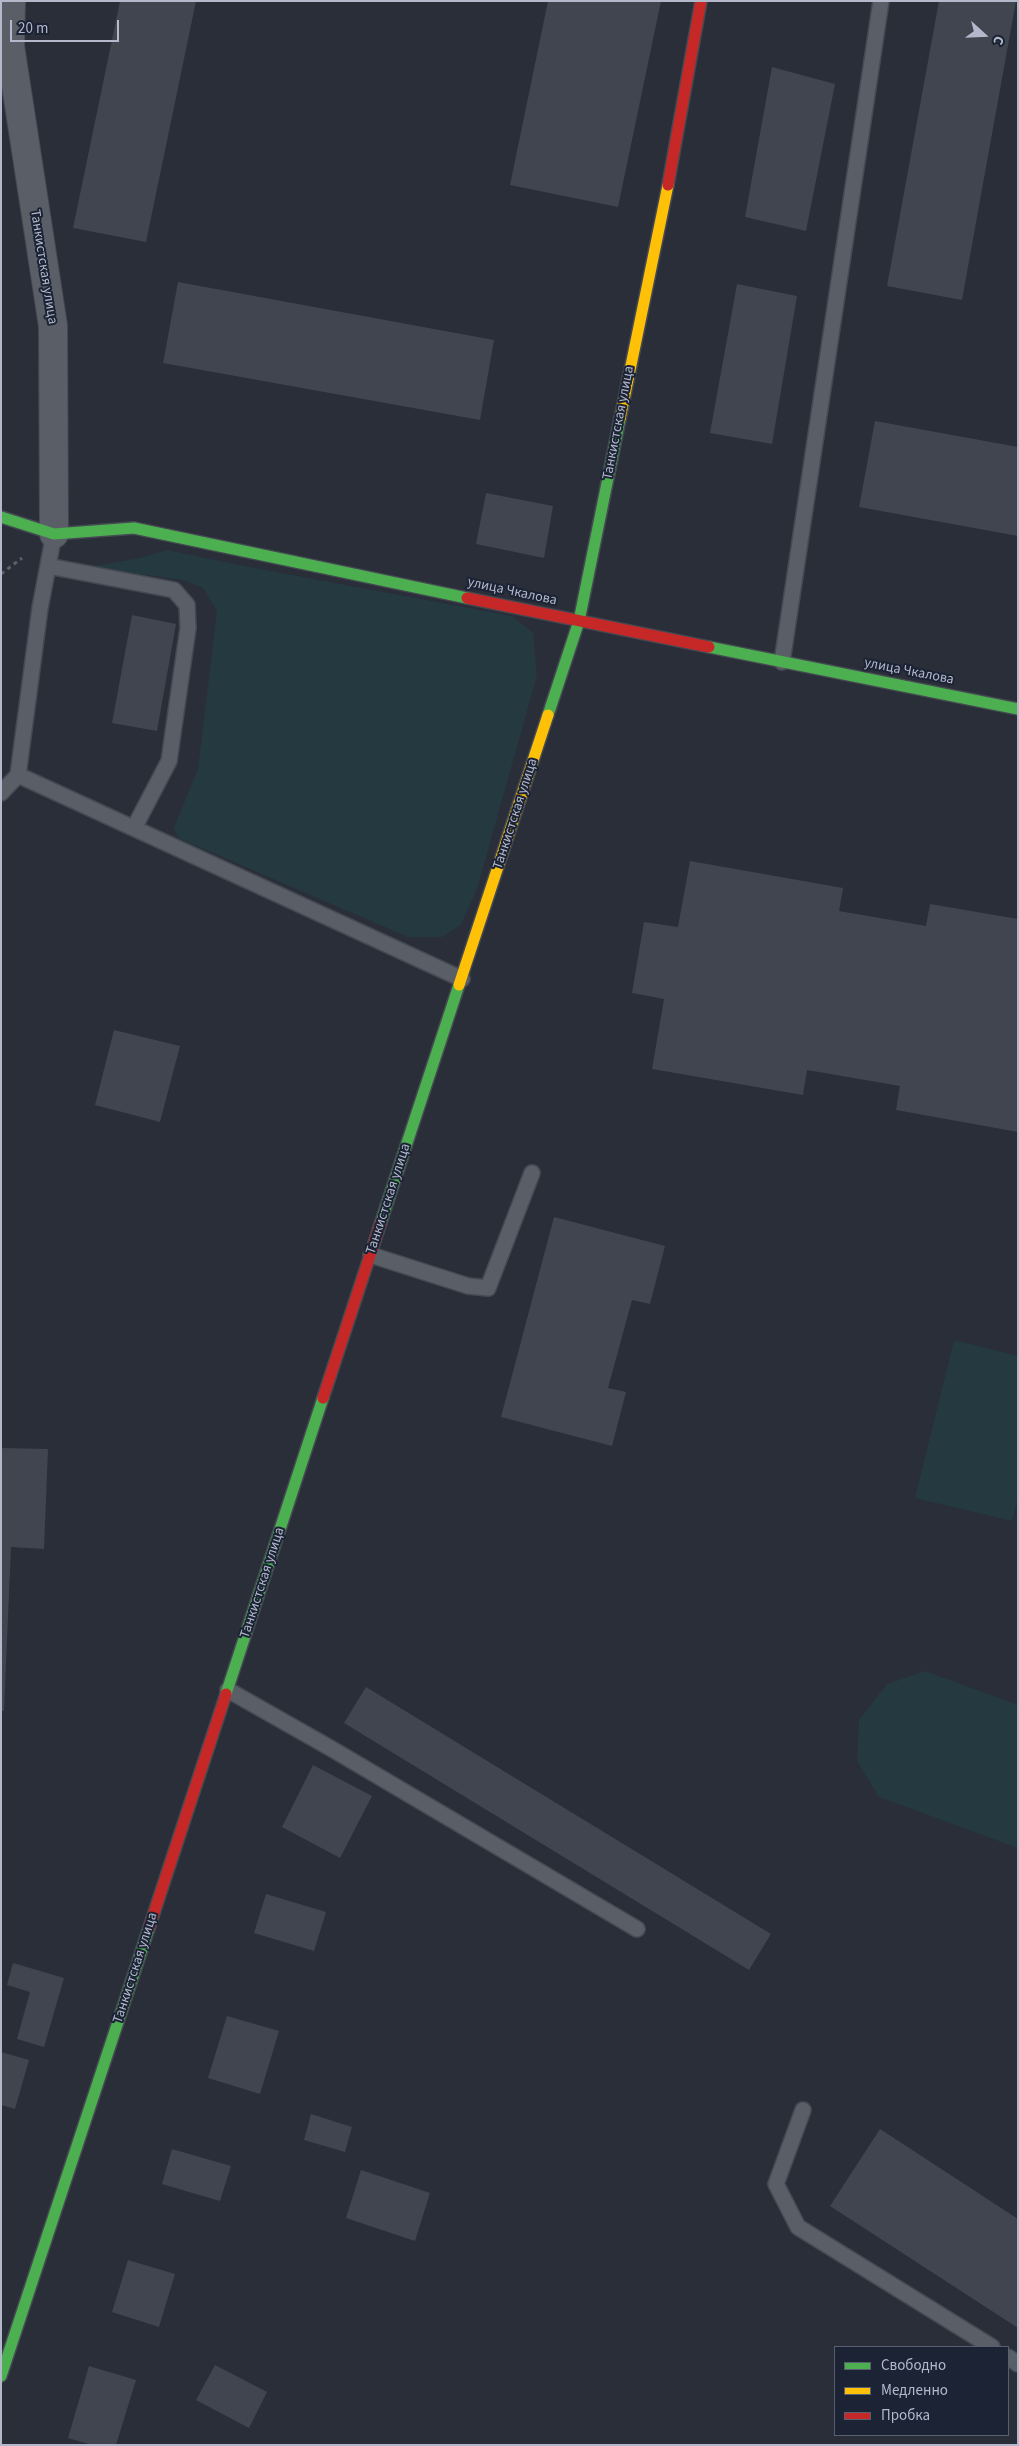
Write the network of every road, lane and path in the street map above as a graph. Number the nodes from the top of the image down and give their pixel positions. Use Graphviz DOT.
graph roads {
  1 [pos="11,1"];
  2 [pos="701,1"];
  3 [pos="881,1"];
  4 [pos="1,517"];
  5 [pos="54,534"];
  6 [pos="48,566"];
  7 [pos="579,621"];
  8 [pos="782,662"];
  9 [pos="1018,709"];
  10 [pos="18,775"];
  11 [pos="1,793"];
  12 [pos="134,828"];
  13 [pos="462,979"];
  14 [pos="532,1173"];
  15 [pos="371,1255"];
  16 [pos="228,1690"];
  17 [pos="637,1929"];
  18 [pos="804,2110"];
  19 [pos="990,2346"];
  20 [pos="1,2376"];
  1 -- 5 [label="street, Танкистская улица"];
  2 -- 7 [label="street, Танкистская улица"];
  3 -- 8 [label="lane"];
  4 -- 5 [label="street, улица Чкалова"];
  5 -- 6 [label="lane"];
  5 -- 7 [label="street, улица Чкалова"];
  6 -- 10 [label="lane"];
  6 -- 12 [label="lane"];
  7 -- 8 [label="street, улица Чкалова"];
  7 -- 13 [label="street, Танкистская улица"];
  8 -- 9 [label="street, улица Чкалова"];
  10 -- 11 [label="lane"];
  10 -- 12 [label="lane"];
  12 -- 13 [label="lane"];
  13 -- 15 [label="street, Танкистская улица"];
  14 -- 15 [label="lane"];
  15 -- 16 [label="street, Танкистская улица"];
  16 -- 17 [label="lane"];
  16 -- 20 [label="street, Танкистская улица"];
  18 -- 19 [label="lane"];
}
